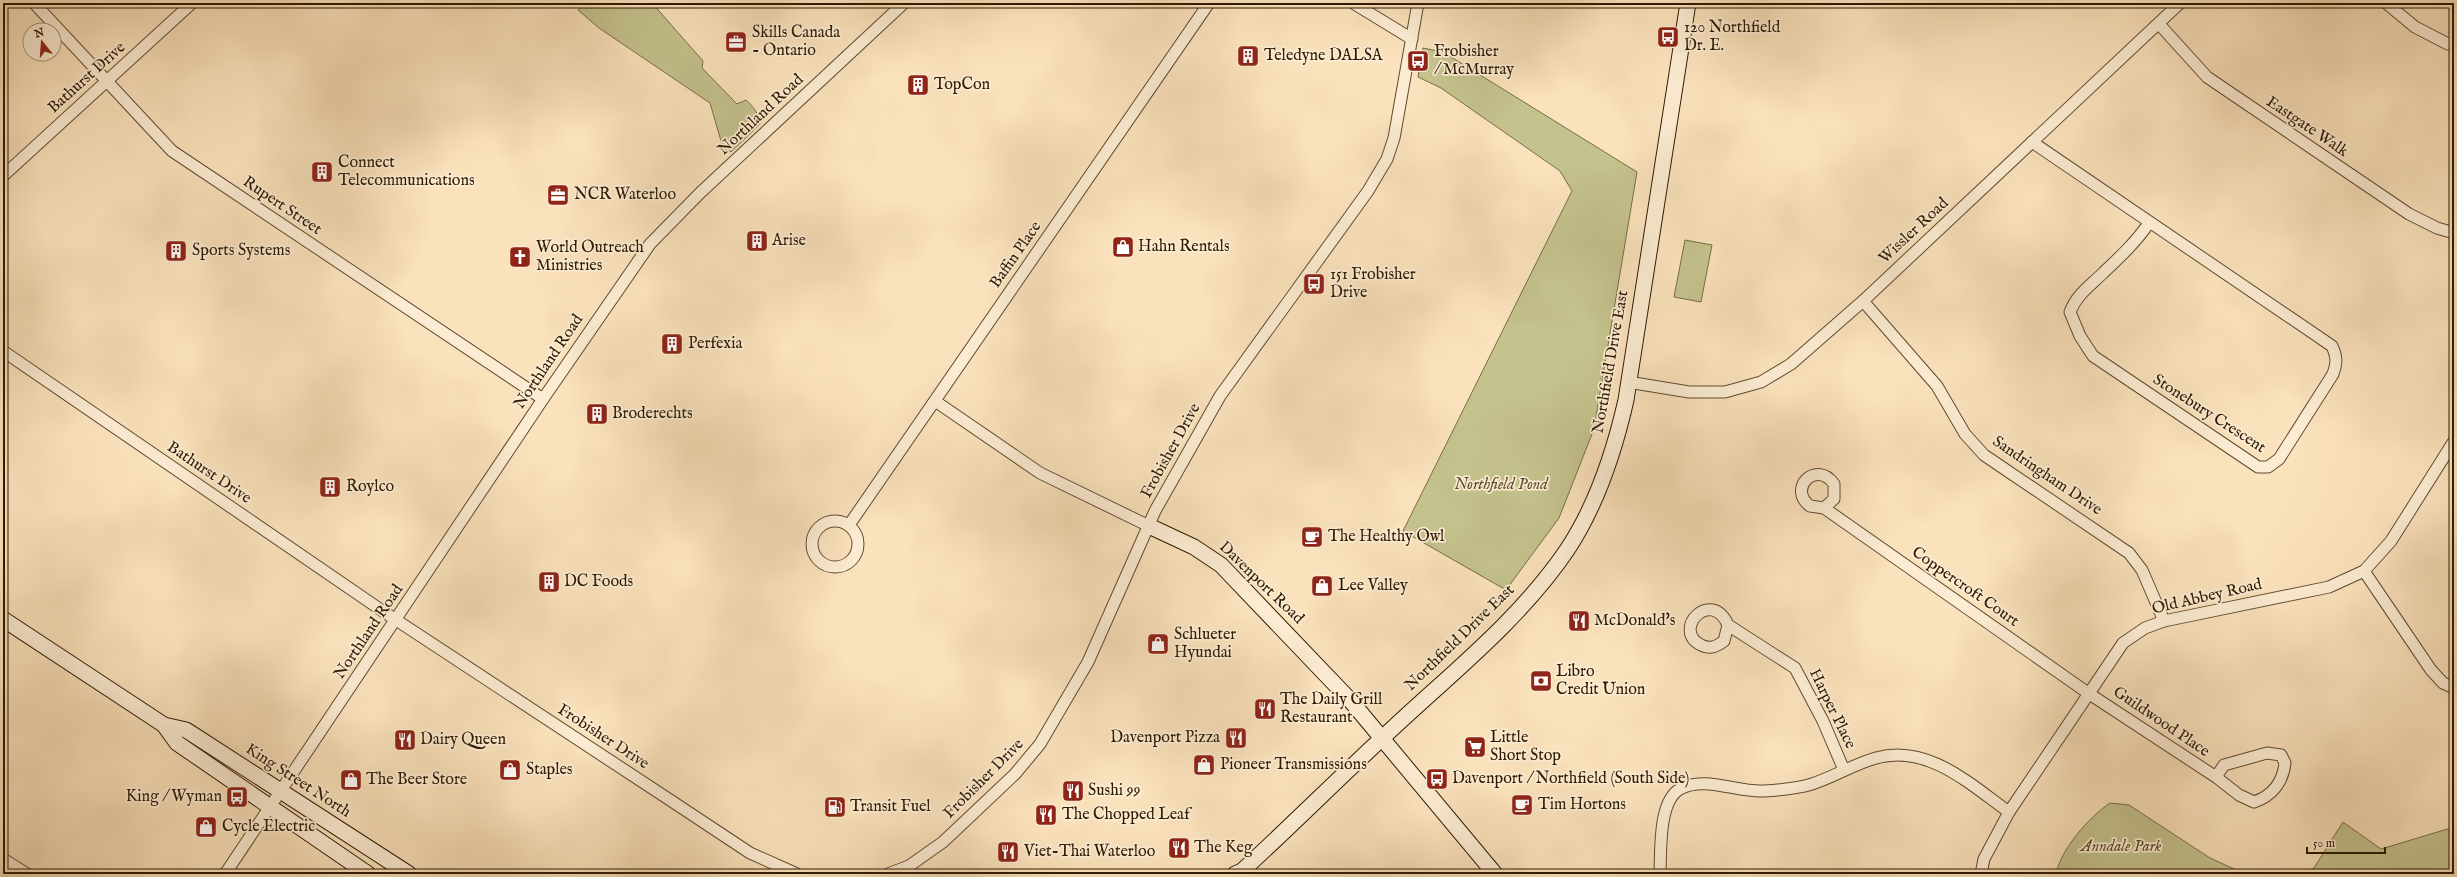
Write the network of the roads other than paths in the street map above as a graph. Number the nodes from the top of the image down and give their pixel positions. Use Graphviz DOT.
graph roads {
  1 [pos="34,3"];
  2 [pos="192,3"];
  3 [pos="904,3"];
  4 [pos="1209,3"];
  5 [pos="1354,3"];
  6 [pos="1418,3"];
  7 [pos="1688,3"];
  8 [pos="2180,3"];
  9 [pos="2386,3"];
  10 [pos="2159,24"];
  11 [pos="1412,39"];
  12 [pos="2454,44"];
  13 [pos="109,81"];
  14 [pos="2032,142"];
  15 [pos="3,176"];
  16 [pos="2149,223"];
  17 [pos="2454,233"];
  18 [pos="1863,301"];
  19 [pos="3,351"];
  20 [pos="1628,382"];
  21 [pos="543,399"];
  22 [pos="935,401"];
  23 [pos="2454,441"];
  24 [pos="1824,508"];
  25 [pos="849,525"];
  26 [pos="1149,526"];
  27 [pos="2364,571"];
  28 [pos="3,619"];
  29 [pos="396,620"];
  30 [pos="2164,621"];
  31 [pos="1728,625"];
  32 [pos="2454,688"];
  33 [pos="2088,693"];
  34 [pos="164,725"];
  35 [pos="1382,737"];
  36 [pos="1844,770"];
  37 [pos="2216,777"];
  38 [pos="280,791"];
  39 [pos="269,807"];
  40 [pos="2008,812"];
  41 [pos="3,858"];
  42 [pos="1240,873"];
  43 [pos="27,874"];
  44 [pos="226,874"];
  45 [pos="368,874"];
  46 [pos="409,874"];
  47 [pos="796,874"];
  48 [pos="888,874"];
  49 [pos="1495,874"];
  50 [pos="1660,874"];
  51 [pos="1981,874"];
  1 -- 13 [label="street, Rupert Street"];
  2 -- 13 [label="street, Bathurst Drive"];
  3 -- 21 [label="street, Northland Road"];
  4 -- 22 [label="street, Baffin Place"];
  5 -- 11 [label="street"];
  6 -- 11 [label="street, Frobisher Drive"];
  7 -- 20 [label="main road, Northfield Drive East"];
  8 -- 10 [label="street, Wissler Road"];
  9 -- 12 [label="street"];
  10 -- 14 [label="street, Wissler Road"];
  10 -- 17 [label="street, Eastgate Walk"];
  11 -- 26 [label="street, Frobisher Drive"];
  13 -- 15 [label="street, Bathurst Drive"];
  13 -- 21 [label="street, Rupert Street"];
  14 -- 16 [label="street, Stonebury Crescent"];
  14 -- 18 [label="street, Wissler Road"];
  16 -- 16 [label="street, Stonebury Crescent"];
  18 -- 20 [label="street, Wissler Road"];
  18 -- 30 [label="street, Sandringham Drive"];
  19 -- 29 [label="street, Bathurst Drive"];
  20 -- 35 [label="main road, Northfield Drive East"];
  21 -- 29 [label="street, Northland Road"];
  22 -- 25 [label="street, Baffin Place"];
  22 -- 26 [label="street, Davenport Road"];
  23 -- 27 [label="street, Old Abbey Road"];
  24 -- 33 [label="street, Coppercroft Court"];
  25 -- 25 [label="street"];
  26 -- 35 [label="main road, Davenport Road"];
  26 -- 48 [label="street, Frobisher Drive"];
  27 -- 30 [label="street, Old Abbey Road"];
  27 -- 32 [label="street"];
  28 -- 34 [label="main road, King Street North"];
  29 -- 38 [label="street, Northland Road"];
  29 -- 47 [label="street, Frobisher Drive"];
  30 -- 33 [label="street, Old Abbey Road"];
  31 -- 36 [label="street, Harper Place"];
  33 -- 37 [label="street, Guildwood Place"];
  33 -- 40 [label="street, Old Abbey Road"];
  34 -- 38 [label="main road, King Street North"];
  34 -- 39 [label="main road, King Street North"];
  35 -- 42 [label="main road, Northfield Drive East"];
  35 -- 49 [label="main road, Davenport Road"];
  36 -- 40 [label="street"];
  36 -- 50 [label="street"];
  37 -- 37 [label="street, Guildwood Place"];
  38 -- 39 [label="street, Northland Road"];
  38 -- 46 [label="main road, King Street North"];
  39 -- 44 [label="street, Northland Road"];
  39 -- 45 [label="main road, King Street North"];
  40 -- 51 [label="street, Old Abbey Road"];
  41 -- 43 [label="street"];
}
